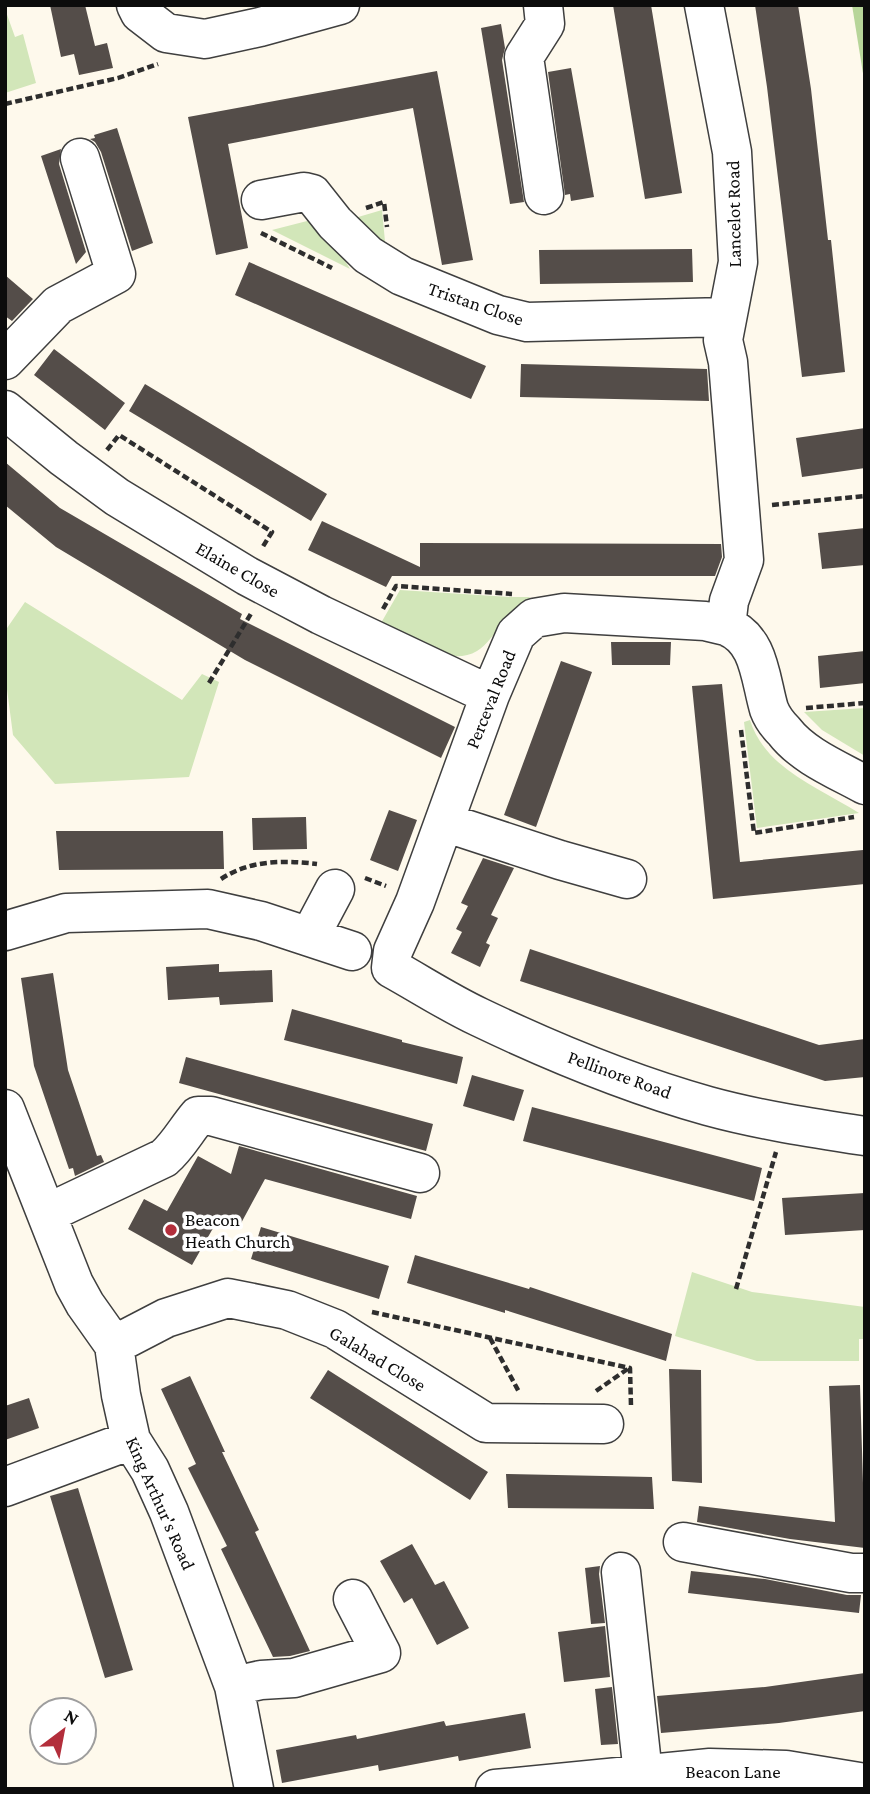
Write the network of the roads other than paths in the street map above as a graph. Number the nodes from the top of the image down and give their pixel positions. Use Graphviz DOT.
graph roads {
  1 [pos="136,5"];
  2 [pos="340,5"];
  3 [pos="543,5"];
  4 [pos="704,5"];
  5 [pos="80,158"];
  6 [pos="544,195"];
  7 [pos="261,200"];
  8 [pos="726,317"];
  9 [pos="5,360"];
  10 [pos="5,410"];
  11 [pos="726,626"];
  12 [pos="490,695"];
  13 [pos="865,785"];
  14 [pos="444,822"];
  15 [pos="335,876"];
  16 [pos="627,879"];
  17 [pos="5,931"];
  18 [pos="310,936"];
  19 [pos="352,951"];
  20 [pos="391,968"];
  21 [pos="5,1109"];
  22 [pos="865,1136"];
  23 [pos="420,1173"];
  24 [pos="48,1213"];
  25 [pos="114,1345"];
  26 [pos="617,1416"];
  27 [pos="131,1440"];
  28 [pos="5,1487"];
  29 [pos="683,1542"];
  30 [pos="621,1572"];
  31 [pos="865,1573"];
  32 [pos="353,1599"];
  33 [pos="234,1686"];
  34 [pos="643,1774"];
  35 [pos="865,1783"];
  36 [pos="254,1789"];
  37 [pos="495,1789"];
  1 -- 2 [label="street"];
  3 -- 6 [label="street"];
  4 -- 8 [label="street, Lancelot Road"];
  5 -- 9 [label="street"];
  7 -- 8 [label="street, Tristan Close"];
  8 -- 11 [label="street, Lancelot Road"];
  10 -- 12 [label="street, Elaine Close"];
  11 -- 12 [label="street, Perceval Road"];
  11 -- 13 [label="street"];
  12 -- 14 [label="street, Perceval Road"];
  14 -- 16 [label="street"];
  14 -- 20 [label="street, Perceval Road"];
  15 -- 18 [label="street"];
  17 -- 18 [label="street"];
  18 -- 19 [label="street"];
  20 -- 22 [label="street, Pellinore Road"];
  21 -- 24 [label="street, King Arthur's Road"];
  23 -- 24 [label="street"];
  24 -- 25 [label="street, King Arthur's Road"];
  25 -- 26 [label="street, Galahad Close"];
  25 -- 27 [label="street, King Arthur's Road"];
  27 -- 28 [label="street"];
  27 -- 33 [label="street, King Arthur's Road"];
  29 -- 31 [label="street"];
  30 -- 34 [label="street"];
  32 -- 33 [label="street"];
  33 -- 36 [label="street, King Arthur's Road"];
  34 -- 35 [label="street, Beacon Lane"];
  34 -- 37 [label="street, Beacon Lane"];
}
